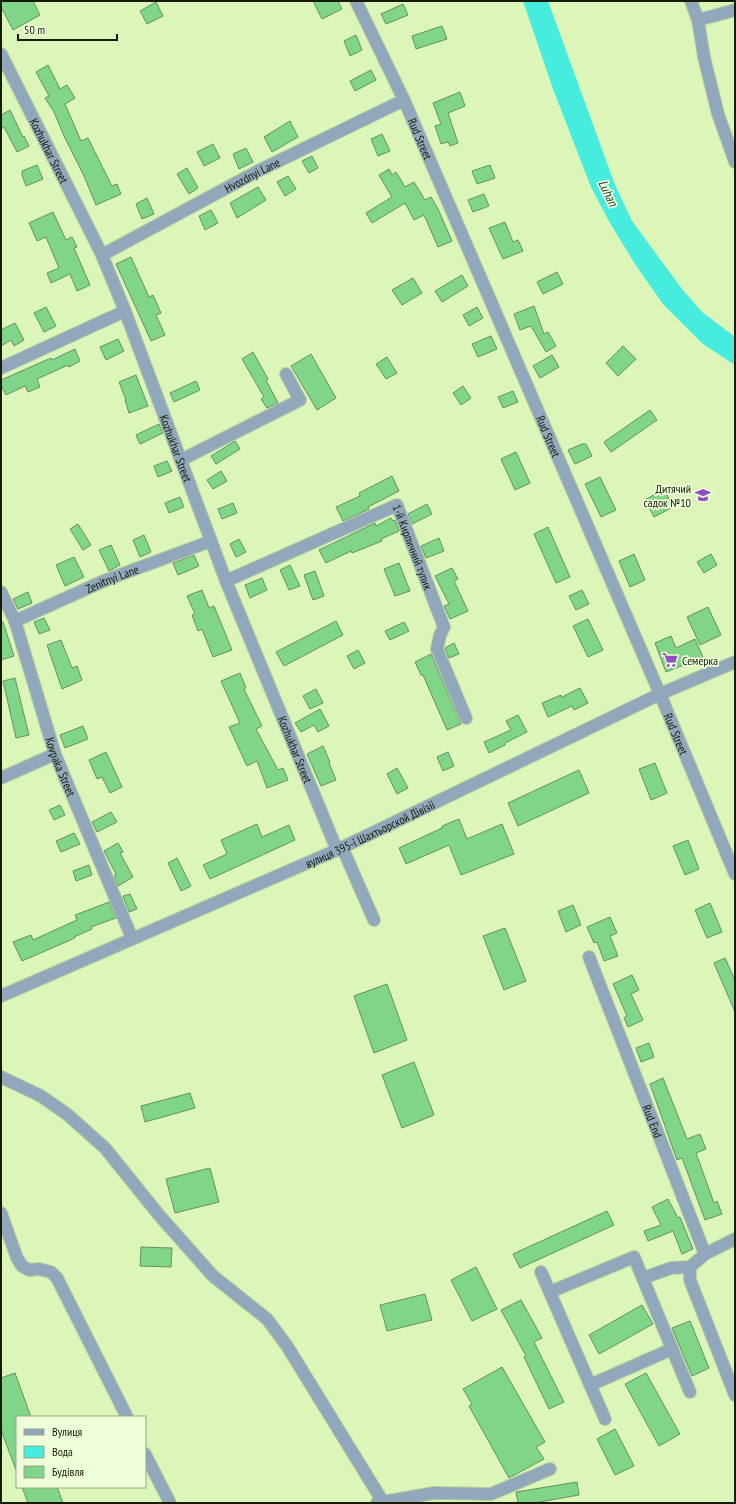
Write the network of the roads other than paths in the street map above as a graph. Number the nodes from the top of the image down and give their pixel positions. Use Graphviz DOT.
graph roads {
  1 [pos="356,1"];
  2 [pos="691,1"];
  3 [pos="735,10"];
  4 [pos="698,20"];
  5 [pos="1,54"];
  6 [pos="404,100"];
  7 [pos="735,162"];
  8 [pos="102,255"];
  9 [pos="125,311"];
  10 [pos="1,368"];
  11 [pos="286,374"];
  12 [pos="181,460"];
  13 [pos="211,541"];
  14 [pos="226,581"];
  15 [pos="1,592"];
  16 [pos="15,621"];
  17 [pos="735,662"];
  18 [pos="660,694"];
  19 [pos="466,718"];
  20 [pos="56,754"];
  21 [pos="1,778"];
  22 [pos="340,848"];
  23 [pos="735,874"];
  24 [pos="374,920"];
  25 [pos="132,938"];
  26 [pos="589,957"];
  27 [pos="1,996"];
  28 [pos="1,1077"];
  29 [pos="1,1212"];
  30 [pos="735,1239"];
  31 [pos="705,1254"];
  32 [pos="690,1267"];
  33 [pos="541,1272"];
  34 [pos="643,1278"];
  35 [pos="550,1292"];
  36 [pos="672,1350"];
  37 [pos="590,1385"];
  38 [pos="690,1392"];
  39 [pos="735,1395"];
  40 [pos="126,1416"];
  41 [pos="605,1419"];
  42 [pos="146,1456"];
  43 [pos="550,1469"];
  44 [pos="380,1502"];
  45 [pos="170,1503"];
  1 -- 6 [label="street, Rud Street"];
  2 -- 4 [label="street"];
  3 -- 4 [label="street"];
  4 -- 7 [label="street"];
  5 -- 8 [label="street, Kozhukhar Street"];
  6 -- 8 [label="street, Hvozdnyi Lane"];
  6 -- 18 [label="street, Rud Street"];
  8 -- 9 [label="street, Kozhukhar Street"];
  9 -- 10 [label="street"];
  9 -- 12 [label="street, Kozhukhar Street"];
  11 -- 12 [label="street"];
  12 -- 13 [label="street, Kozhukhar Street"];
  13 -- 14 [label="street, Kozhukhar Street"];
  13 -- 16 [label="street, Zenitnyi Lane"];
  14 -- 19 [label="street, 1-й Кирпичний тупик"];
  14 -- 22 [label="street, Kozhukhar Street"];
  15 -- 16 [label="street, Kovpaka Street"];
  16 -- 20 [label="street, Kovpaka Street"];
  17 -- 18 [label="street, вулиця 395-ї Шахтьорской Дівізіі"];
  18 -- 22 [label="street, вулиця 395-ї Шахтьорской Дівізіі"];
  18 -- 23 [label="street, Rud Street"];
  20 -- 21 [label="street"];
  20 -- 25 [label="street, Kovpaka Street"];
  22 -- 24 [label="street, Kozhukhar Street"];
  22 -- 25 [label="street, вулиця 395-ї Шахтьорской Дівізіі"];
  25 -- 27 [label="street, вулиця 395-ї Шахтьорской Дівізіі"];
  26 -- 31 [label="street, Rud End"];
  28 -- 44 [label="street"];
  29 -- 40 [label="street"];
  30 -- 31 [label="street"];
  31 -- 32 [label="street"];
  32 -- 34 [label="street"];
  32 -- 39 [label="street"];
  33 -- 35 [label="street"];
  34 -- 35 [label="street"];
  34 -- 36 [label="street"];
  35 -- 37 [label="street"];
  36 -- 37 [label="street"];
  36 -- 38 [label="street"];
  37 -- 41 [label="street"];
  42 -- 45 [label="street"];
  43 -- 44 [label="street"];
}
